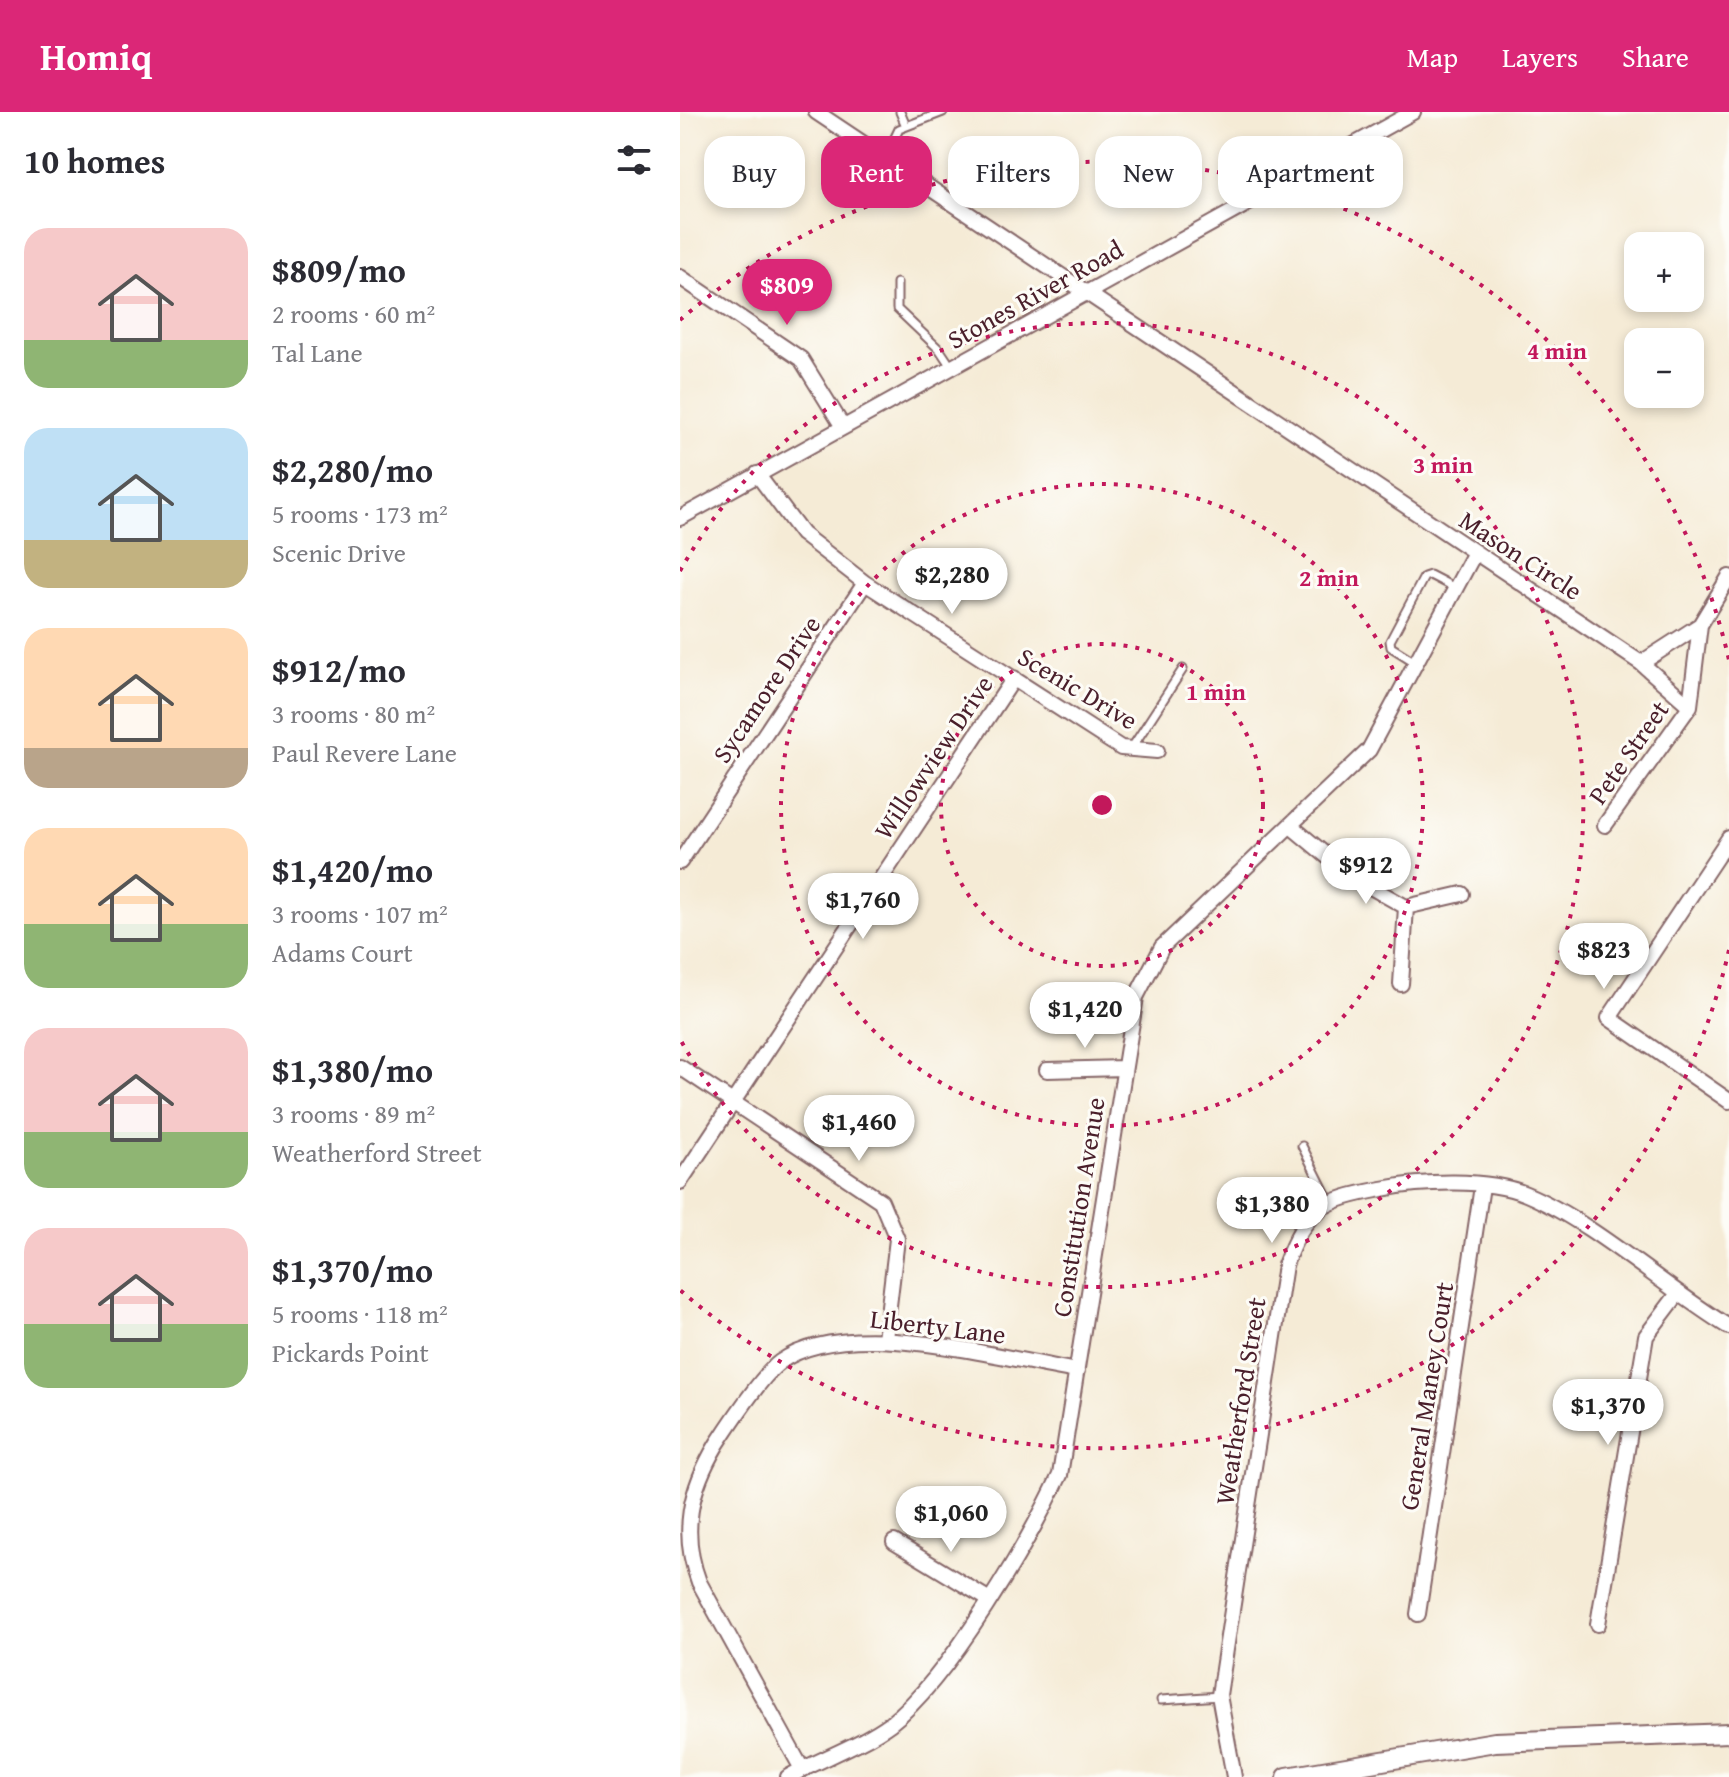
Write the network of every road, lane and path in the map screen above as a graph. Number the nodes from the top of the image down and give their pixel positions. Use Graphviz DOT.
graph roads {
  1 [pos="816,112"];
  2 [pos="900,112"];
  3 [pos="943,112"];
  4 [pos="1413,112"];
  5 [pos="906,126"];
  6 [pos="852,136"];
  7 [pos="896,136"];
  8 [pos="932,190"];
  9 [pos="680,277"];
  10 [pos="897,283"];
  11 [pos="1087,294"];
  12 [pos="952,368"];
  13 [pos="843,427"];
  14 [pos="757,474"];
  15 [pos="680,518"];
  16 [pos="1474,554"];
  17 [pos="1729,577"];
  18 [pos="865,583"];
  19 [pos="1455,588"];
  20 [pos="1700,625"];
  21 [pos="1416,662"];
  22 [pos="1641,663"];
  23 [pos="1183,669"];
  24 [pos="1014,678"];
  25 [pos="1690,706"];
  26 [pos="1131,749"];
  27 [pos="1157,751"];
  28 [pos="1605,825"];
  29 [pos="1292,827"];
  30 [pos="1729,838"];
  31 [pos="681,858"];
  32 [pos="1462,894"];
  33 [pos="1406,907"];
  34 [pos="1401,984"];
  35 [pos="680,1067"];
  36 [pos="1124,1068"];
  37 [pos="1047,1070"];
  38 [pos="734,1101"];
  39 [pos="1729,1101"];
  40 [pos="1302,1146"];
  41 [pos="680,1182"];
  42 [pos="1482,1186"];
  43 [pos="1330,1202"];
  44 [pos="1677,1295"];
  45 [pos="1729,1327"];
  46 [pos="885,1339"];
  47 [pos="1077,1371"];
  48 [pos="894,1542"];
  49 [pos="684,1557"];
  50 [pos="988,1599"];
  51 [pos="1418,1614"];
  52 [pos="1598,1624"];
  53 [pos="1220,1696"];
  54 [pos="1161,1700"];
  55 [pos="1729,1733"];
  56 [pos="802,1769"];
  57 [pos="788,1777"];
  58 [pos="1234,1777"];
  59 [pos="1287,1777"];
  1 -- 6 [label="street, Mason Circle"];
  2 -- 5 [label="lane"];
  3 -- 5 [label="lane"];
  4 -- 11 [label="street, Stones River Road"];
  5 -- 7 [label="lane"];
  8 -- 11 [label="street, Mason Circle"];
  9 -- 13 [label="street"];
  10 -- 12 [label="lane"];
  11 -- 12 [label="street, Stones River Road"];
  11 -- 16 [label="street, Mason Circle"];
  12 -- 13 [label="street, Stones River Road"];
  13 -- 14 [label="street, Stones River Road"];
  14 -- 15 [label="street, Stones River Road"];
  14 -- 18 [label="street, Scenic Drive"];
  16 -- 19 [label="street, Constitution Avenue"];
  16 -- 22 [label="street, Mason Circle"];
  17 -- 20 [label="street"];
  18 -- 24 [label="street, Scenic Drive"];
  18 -- 31 [label="street, Sycamore Drive"];
  19 -- 21 [label="street, Constitution Avenue"];
  19 -- 21 [label="lane"];
  20 -- 22 [label="street"];
  20 -- 25 [label="street"];
  21 -- 29 [label="street, Constitution Avenue"];
  22 -- 25 [label="street, Mason Circle"];
  23 -- 26 [label="lane"];
  24 -- 26 [label="street, Scenic Drive"];
  24 -- 38 [label="street, Willowview Drive"];
  25 -- 28 [label="street, Pete Street"];
  26 -- 27 [label="street, Scenic Drive"];
  29 -- 33 [label="street"];
  29 -- 36 [label="street, Constitution Avenue"];
  30 -- 39 [label="street"];
  32 -- 33 [label="street"];
  33 -- 34 [label="street"];
  35 -- 38 [label="street"];
  36 -- 37 [label="street"];
  36 -- 47 [label="street, Constitution Avenue"];
  38 -- 41 [label="street, Willowview Drive"];
  38 -- 46 [label="street"];
  40 -- 43 [label="lane"];
  42 -- 43 [label="street"];
  42 -- 44 [label="street"];
  42 -- 51 [label="street, General Maney Court"];
  43 -- 53 [label="street, Weatherford Street"];
  44 -- 45 [label="street"];
  44 -- 52 [label="street"];
  46 -- 47 [label="street, Liberty Lane"];
  46 -- 49 [label="street, Liberty Lane"];
  47 -- 50 [label="street, Constitution Avenue"];
  48 -- 50 [label="street"];
  49 -- 56 [label="street, Liberty Lane"];
  50 -- 56 [label="street, Constitution Avenue"];
  53 -- 54 [label="lane"];
  53 -- 58 [label="street, Weatherford Street"];
  55 -- 59 [label="main road"];
  56 -- 57 [label="street, Constitution Avenue"];
}
